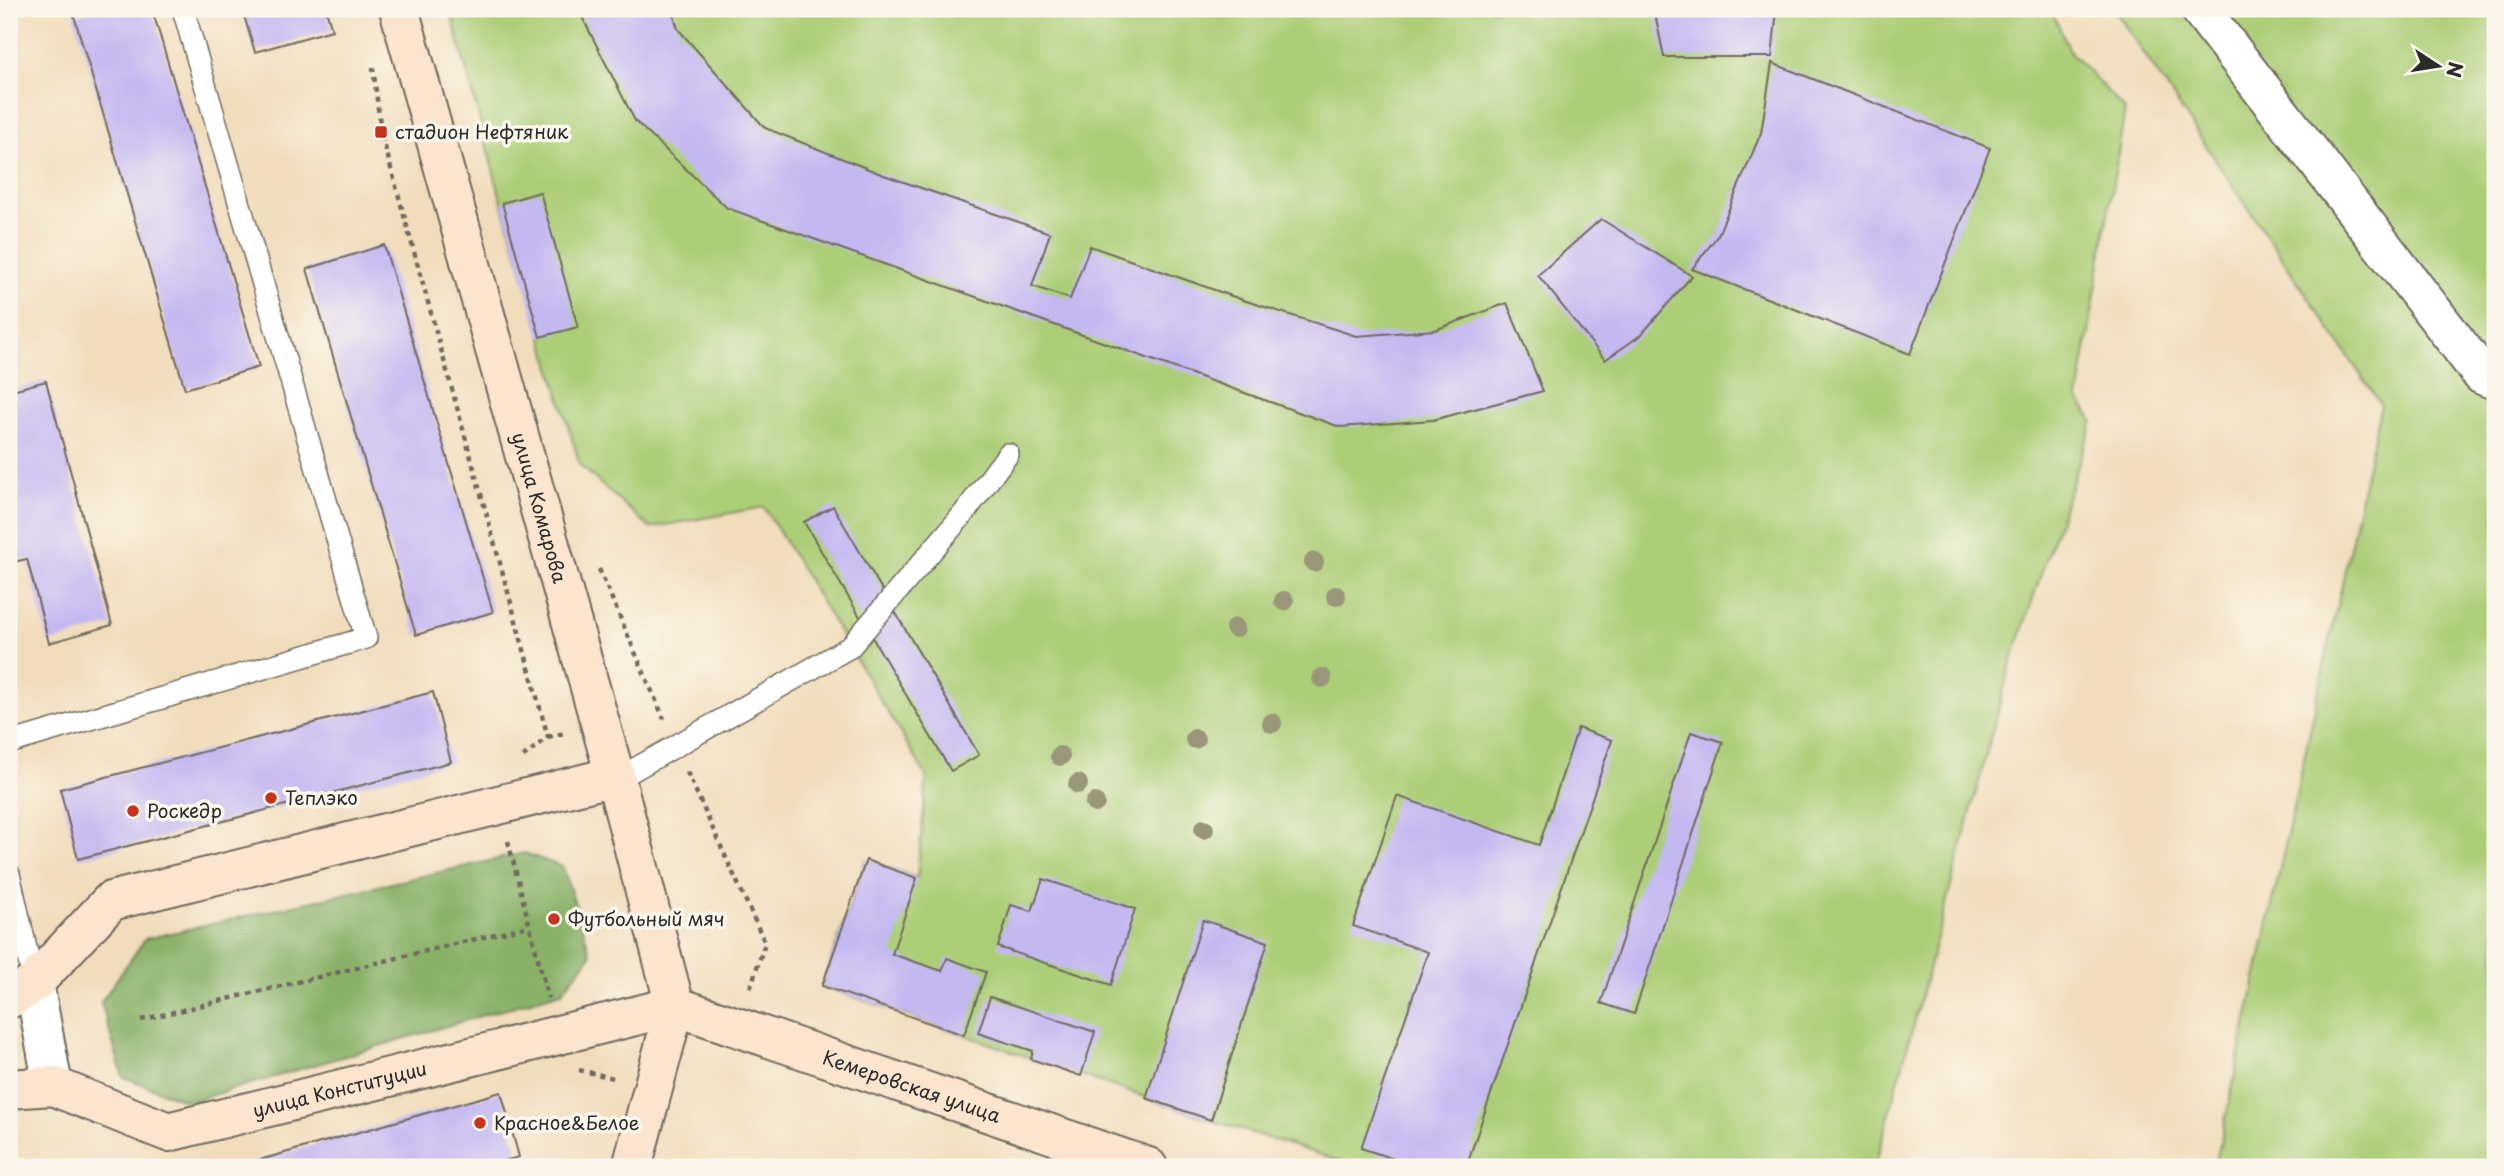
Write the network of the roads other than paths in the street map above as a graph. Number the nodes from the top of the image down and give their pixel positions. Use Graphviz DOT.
graph roads {
  1 [pos="183,9"];
  2 [pos="399,9"];
  3 [pos="2200,9"];
  4 [pos="2495,380"];
  5 [pos="1008,454"];
  6 [pos="9,743"];
  7 [pos="615,776"];
  8 [pos="9,874"];
  9 [pos="21,991"];
  10 [pos="675,1006"];
  11 [pos="53,1086"];
  12 [pos="9,1089"];
  13 [pos="632,1167"];
  14 [pos="1148,1167"];
  1 -- 6 [label="lane"];
  2 -- 7 [label="main road, улица Комарова"];
  3 -- 4 [label="street"];
  5 -- 7 [label="lane"];
  7 -- 9 [label="main road"];
  7 -- 10 [label="main road, улица Комарова"];
  8 -- 9 [label="lane"];
  9 -- 11 [label="street"];
  10 -- 11 [label="main road, улица Конституции"];
  10 -- 13 [label="main road"];
  10 -- 14 [label="main road, Кемеровская улица"];
  11 -- 12 [label="main road, улица Конституции"];
}
